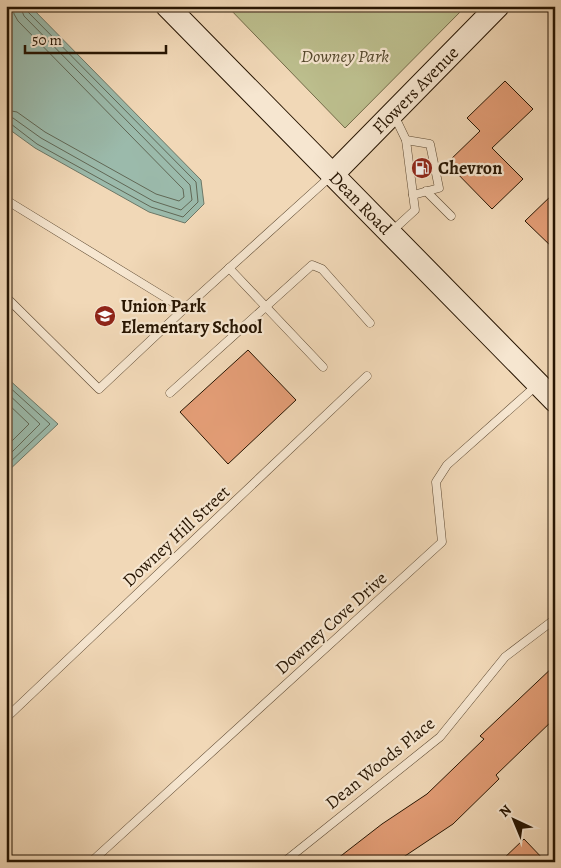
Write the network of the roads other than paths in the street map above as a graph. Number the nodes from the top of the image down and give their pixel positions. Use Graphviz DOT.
graph roads {
  1 [pos="167,6"];
  2 [pos="498,6"];
  3 [pos="393,113"];
  4 [pos="406,140"];
  5 [pos="332,175"];
  6 [pos="426,191"];
  7 [pos="413,195"];
  8 [pos="6,200"];
  9 [pos="452,216"];
  10 [pos="390,234"];
  11 [pos="230,268"];
  12 [pos="6,297"];
  13 [pos="267,306"];
  14 [pos="184,309"];
  15 [pos="370,323"];
  16 [pos="323,367"];
  17 [pos="367,376"];
  18 [pos="538,384"];
  19 [pos="170,393"];
  20 [pos="555,401"];
  21 [pos="555,619"];
  22 [pos="6,718"];
  23 [pos="91,862"];
  24 [pos="284,862"];
  1 -- 5 [label="main road, Dean Road"];
  2 -- 3 [label="main road, Flowers Avenue"];
  3 -- 4 [label="lane"];
  3 -- 5 [label="main road, Flowers Avenue"];
  4 -- 6 [label="lane"];
  4 -- 7 [label="lane"];
  5 -- 10 [label="main road, Dean Road"];
  5 -- 11 [label="lane"];
  6 -- 7 [label="lane"];
  6 -- 9 [label="lane"];
  7 -- 10 [label="lane"];
  8 -- 14 [label="lane"];
  10 -- 18 [label="main road, Dean Road"];
  11 -- 13 [label="lane"];
  11 -- 14 [label="lane"];
  12 -- 14 [label="lane"];
  13 -- 15 [label="lane"];
  13 -- 16 [label="lane"];
  13 -- 19 [label="lane"];
  17 -- 22 [label="lane, Downey Hill Street"];
  18 -- 20 [label="main road, Dean Road"];
  18 -- 23 [label="lane, Downey Cove Drive"];
  21 -- 24 [label="lane, Dean Woods Place"];
}
